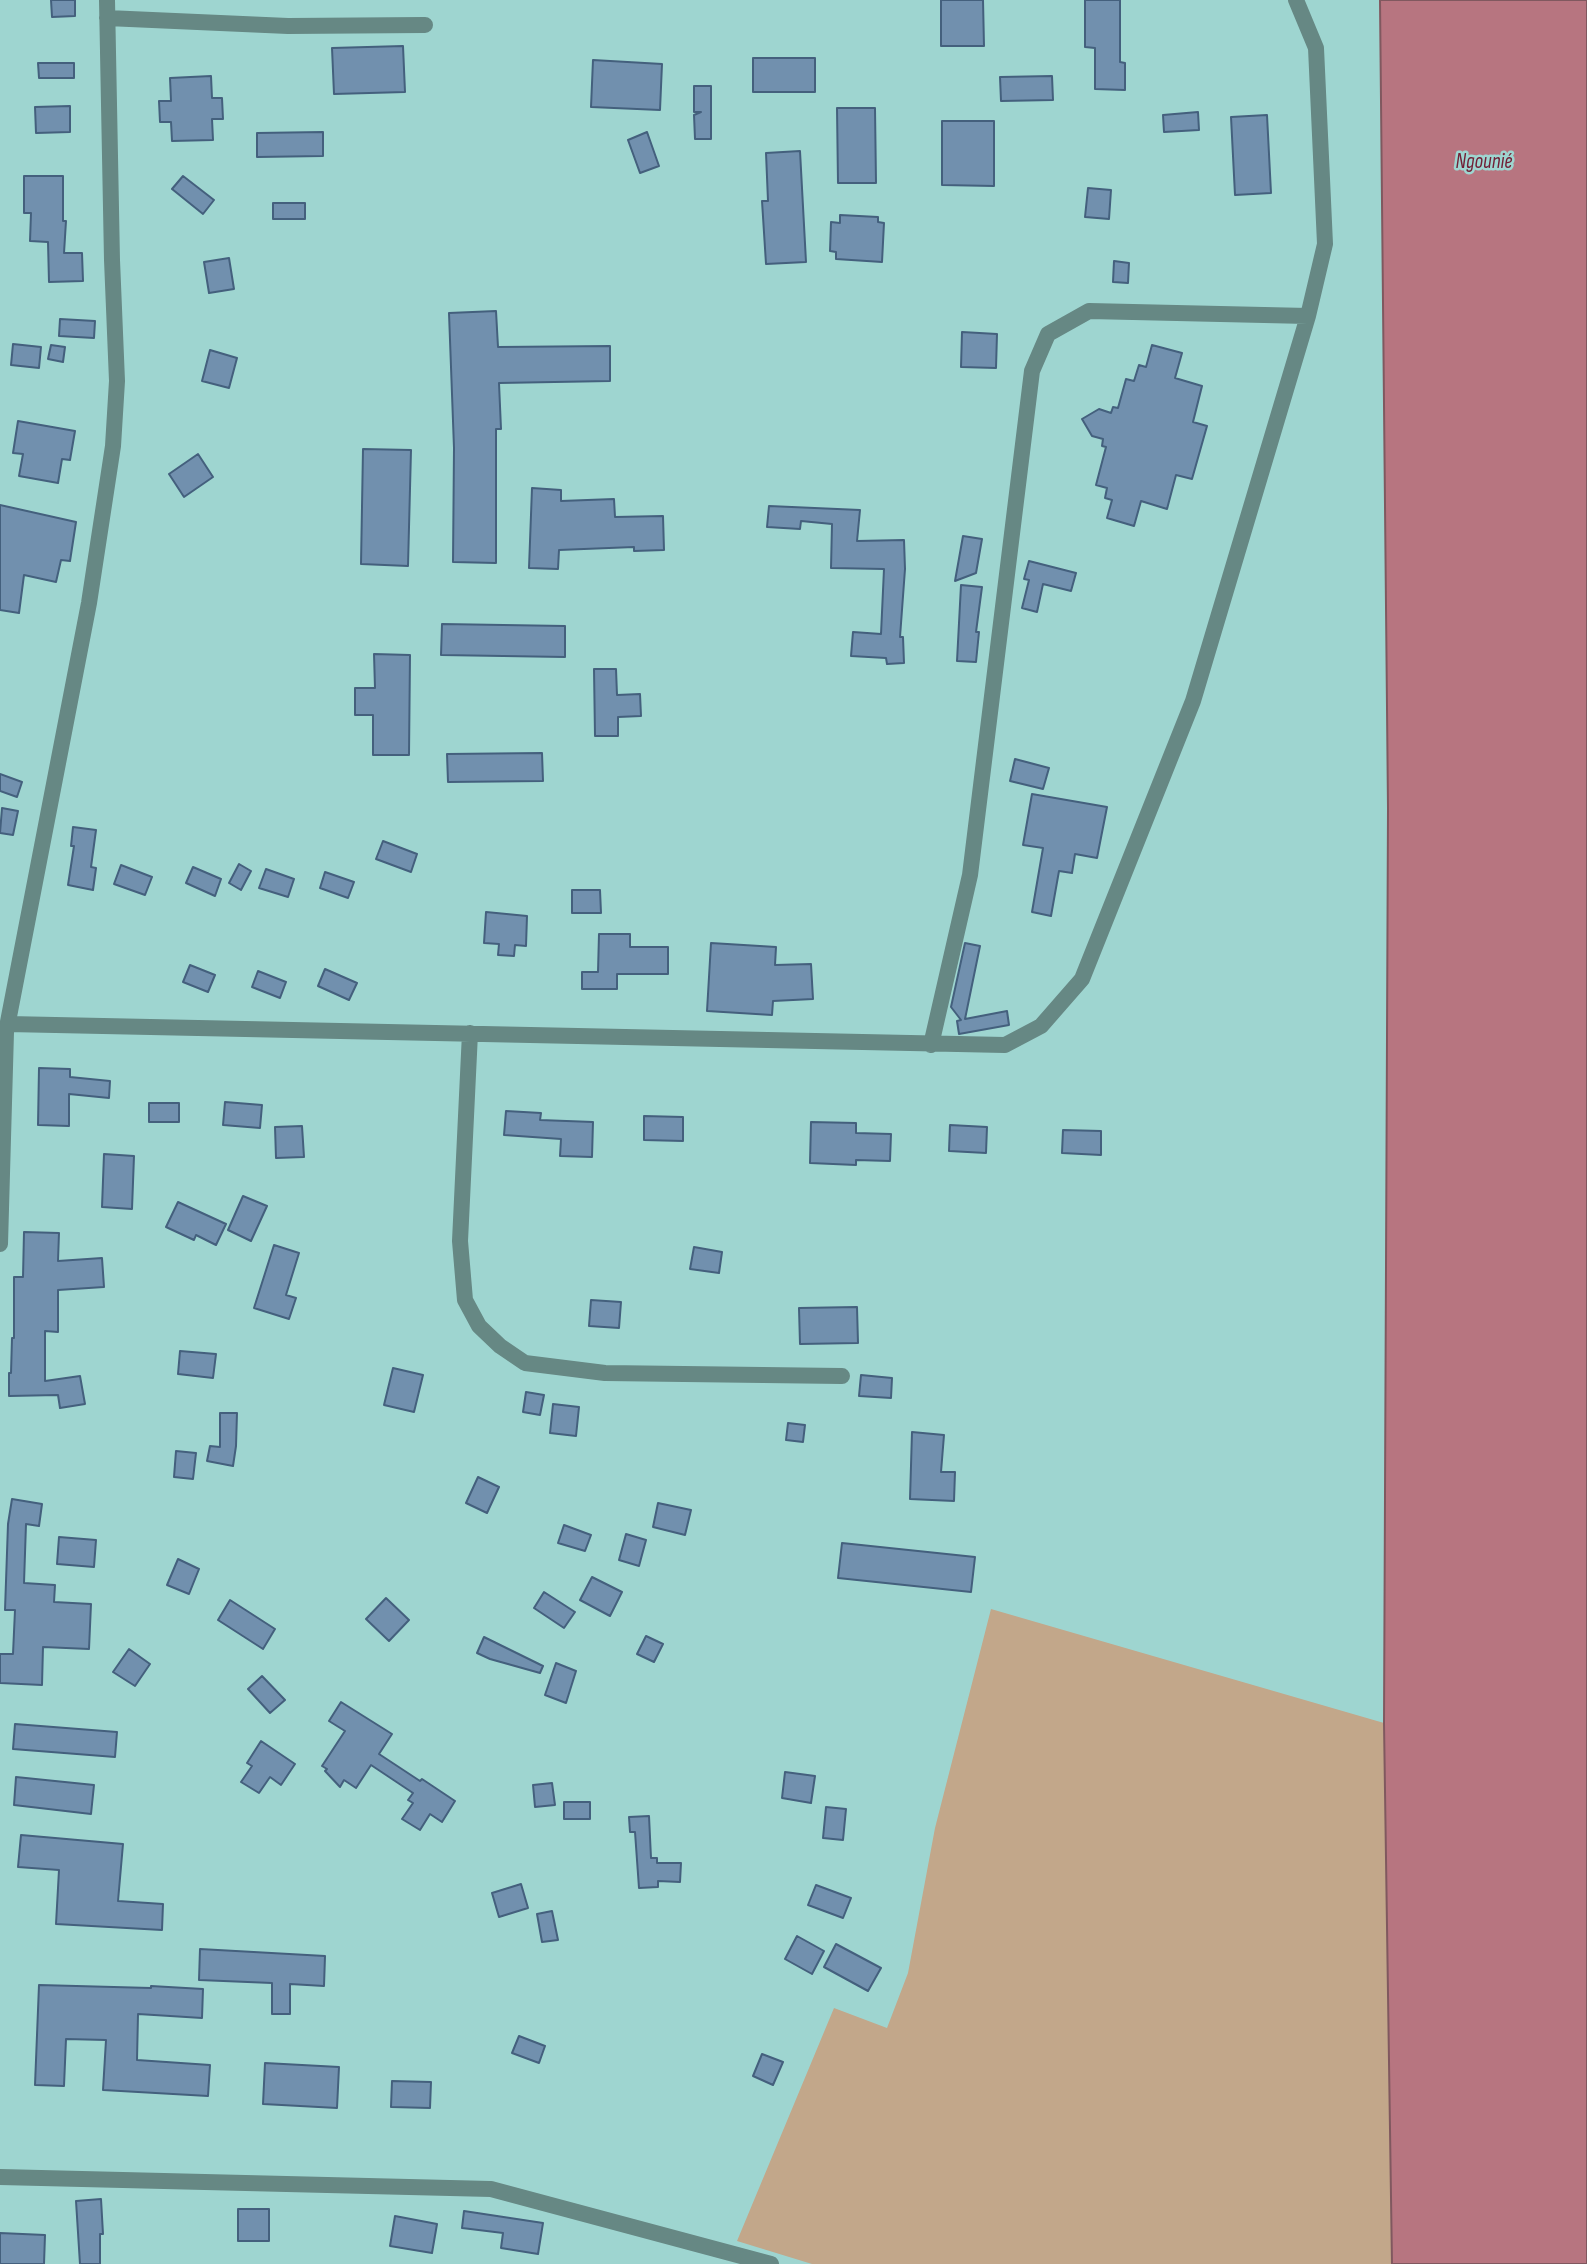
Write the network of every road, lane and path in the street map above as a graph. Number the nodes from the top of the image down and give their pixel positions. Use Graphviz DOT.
graph roads {
  1 [pos="107,0"];
  2 [pos="1296,0"];
  3 [pos="107,18"];
  4 [pos="425,24"];
  5 [pos="1307,316"];
  6 [pos="5,1029"];
  7 [pos="470,1033"];
  8 [pos="931,1045"];
  9 [pos="0,1244"];
  10 [pos="842,1376"];
  11 [pos="0,2177"];
  12 [pos="771,2264"];
  1 -- 3 [label="street"];
  2 -- 5 [label="street"];
  3 -- 4 [label="street"];
  3 -- 6 [label="street"];
  5 -- 8 [label="street"];
  5 -- 8 [label="street"];
  6 -- 7 [label="street"];
  6 -- 9 [label="street"];
  7 -- 8 [label="street"];
  7 -- 10 [label="street"];
  11 -- 12 [label="street"];
}
